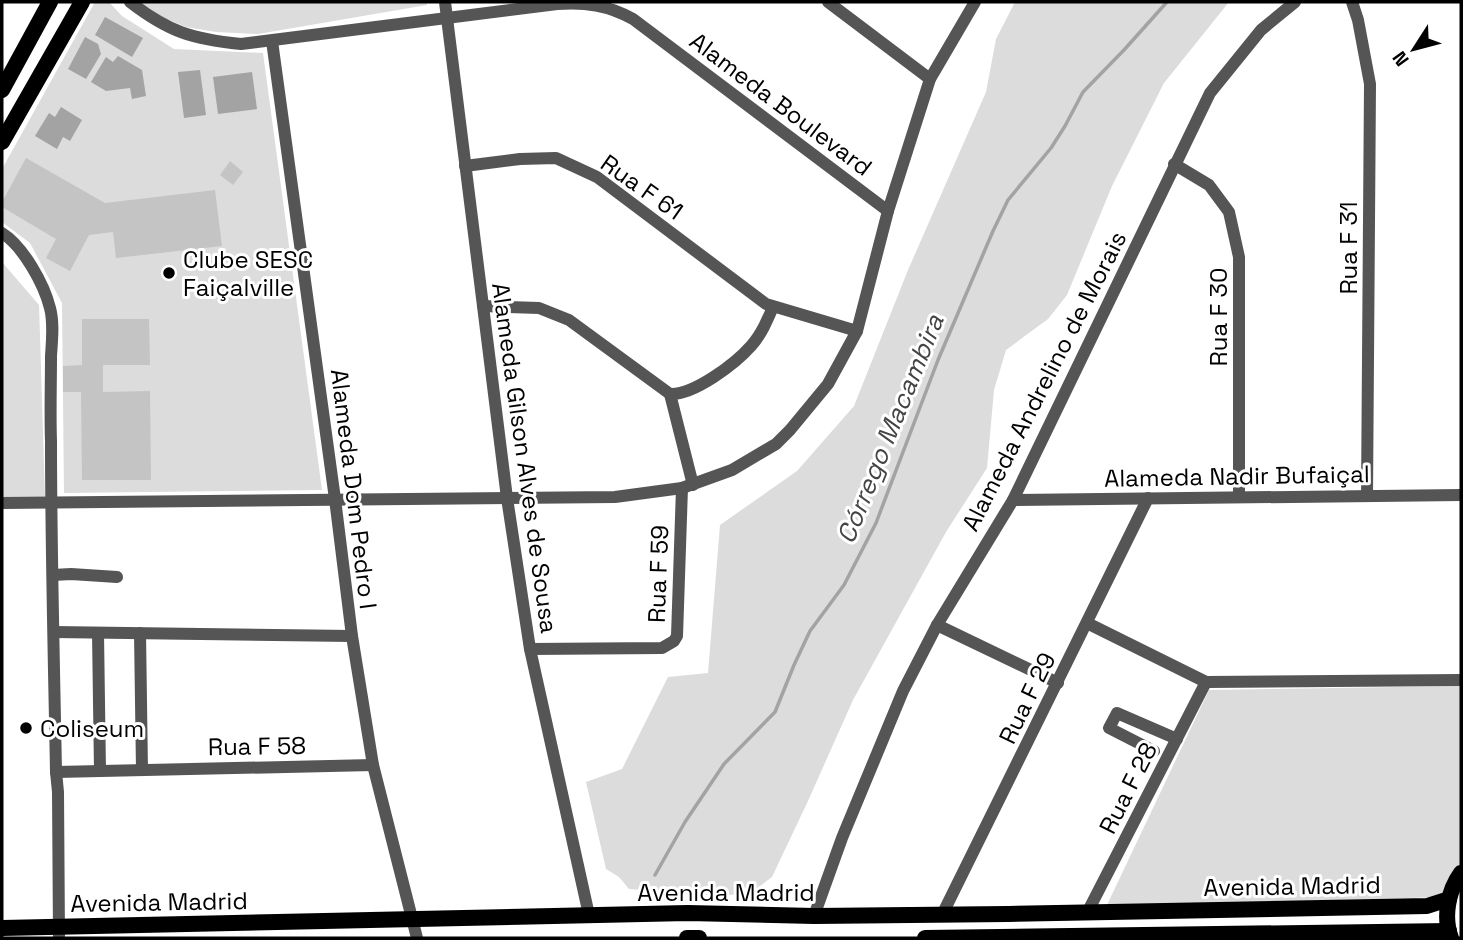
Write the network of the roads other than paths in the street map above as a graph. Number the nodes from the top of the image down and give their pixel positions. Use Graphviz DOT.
graph roads {
  1 [pos="50,2"];
  2 [pos="82,2"];
  3 [pos="130,2"];
  4 [pos="445,2"];
  5 [pos="828,2"];
  6 [pos="975,2"];
  7 [pos="1295,2"];
  8 [pos="1352,2"];
  9 [pos="447,18"];
  10 [pos="272,41"];
  11 [pos="930,79"];
  12 [pos="2,90"];
  13 [pos="2,142"];
  14 [pos="1174,164"];
  15 [pos="466,166"];
  16 [pos="888,211"];
  17 [pos="2,233"];
  18 [pos="483,306"];
  19 [pos="774,307"];
  20 [pos="857,331"];
  21 [pos="670,394"];
  22 [pos="687,486"];
  23 [pos="1461,495"];
  24 [pos="1367,496"];
  25 [pos="1239,497"];
  26 [pos="507,498"];
  27 [pos="1148,498"];
  28 [pos="335,499"];
  29 [pos="1013,500"];
  30 [pos="2,503"];
  31 [pos="51,503"];
  32 [pos="53,575"];
  33 [pos="117,577"];
  34 [pos="1087,623"];
  35 [pos="937,625"];
  36 [pos="54,632"];
  37 [pos="98,633"];
  38 [pos="140,633"];
  39 [pos="352,636"];
  40 [pos="530,649"];
  41 [pos="1461,680"];
  42 [pos="1206,682"];
  43 [pos="1058,683"];
  44 [pos="1177,738"];
  45 [pos="1154,751"];
  46 [pos="373,765"];
  47 [pos="142,770"];
  48 [pos="100,771"];
  49 [pos="56,772"];
  50 [pos="1461,873"];
  51 [pos="1449,899"];
  52 [pos="1087,913"];
  53 [pos="589,915"];
  54 [pos="942,915"];
  55 [pos="814,916"];
  56 [pos="413,920"];
  57 [pos="2,928"];
  58 [pos="59,933"];
  59 [pos="1450,934"];
  60 [pos="1191,937"];
  61 [pos="417,938"];
  62 [pos="687,938"];
  63 [pos="699,938"];
  64 [pos="925,938"];
  65 [pos="1019,938"];
  1 -- 12 [label="main road"];
  2 -- 13 [label="main road"];
  3 -- 10 [label="street, Alameda Boulevard"];
  4 -- 9 [label="street, Alameda Gilson Alves de Sousa"];
  5 -- 11 [label="street"];
  6 -- 11 [label="street"];
  7 -- 14 [label="street, Alameda Andrelino de Morais"];
  8 -- 24 [label="street, Rua F 31"];
  9 -- 10 [label="street, Alameda Boulevard"];
  9 -- 15 [label="street, Alameda Gilson Alves de Sousa"];
  9 -- 16 [label="street, Alameda Boulevard"];
  10 -- 28 [label="street, Alameda Dom Pedro I"];
  11 -- 16 [label="street"];
  14 -- 25 [label="street, Rua F 30"];
  14 -- 29 [label="street, Alameda Andrelino de Morais"];
  15 -- 18 [label="street, Alameda Gilson Alves de Sousa"];
  15 -- 19 [label="street, Rua F 61"];
  16 -- 20 [label="street"];
  17 -- 31 [label="street"];
  18 -- 21 [label="street"];
  18 -- 26 [label="street, Alameda Gilson Alves de Sousa"];
  19 -- 20 [label="street, Rua F 61"];
  19 -- 21 [label="street"];
  20 -- 22 [label="street"];
  21 -- 22 [label="street"];
  22 -- 26 [label="street"];
  22 -- 40 [label="street, Rua F 59"];
  23 -- 24 [label="street, Alameda Nadir Bufaiçal"];
  24 -- 25 [label="street, Alameda Nadir Bufaiçal"];
  25 -- 27 [label="street, Alameda Nadir Bufaiçal"];
  26 -- 28 [label="street"];
  26 -- 40 [label="street, Alameda Gilson Alves de Sousa"];
  27 -- 29 [label="street, Alameda Nadir Bufaiçal"];
  27 -- 34 [label="street, Rua F 29"];
  28 -- 31 [label="street"];
  28 -- 39 [label="street, Alameda Dom Pedro I"];
  29 -- 35 [label="street, Alameda Andrelino de Morais"];
  30 -- 31 [label="street"];
  31 -- 32 [label="street"];
  32 -- 33 [label="street"];
  32 -- 36 [label="street"];
  34 -- 42 [label="street"];
  34 -- 43 [label="street, Rua F 29"];
  35 -- 43 [label="street"];
  35 -- 55 [label="street, Alameda Andrelino de Morais"];
  36 -- 37 [label="street"];
  36 -- 49 [label="street"];
  37 -- 38 [label="street"];
  37 -- 48 [label="street"];
  38 -- 39 [label="street"];
  38 -- 47 [label="street"];
  39 -- 46 [label="street, Alameda Dom Pedro I"];
  40 -- 53 [label="street, Alameda Gilson Alves de Sousa"];
  41 -- 42 [label="street"];
  42 -- 44 [label="street, Rua F 28"];
  43 -- 54 [label="street, Rua F 29"];
  44 -- 45 [label="street"];
  44 -- 52 [label="street, Rua F 28"];
  46 -- 47 [label="street, Rua F 58"];
  46 -- 56 [label="street, Alameda Dom Pedro I"];
  47 -- 48 [label="street, Rua F 58"];
  48 -- 49 [label="street, Rua F 58"];
  49 -- 58 [label="street"];
  50 -- 51 [label="main road"];
  51 -- 52 [label="main road, Avenida Madrid"];
  51 -- 59 [label="main road"];
  52 -- 54 [label="main road, Avenida Madrid"];
  53 -- 55 [label="main road, Avenida Madrid"];
  53 -- 56 [label="main road, Avenida Madrid"];
  54 -- 55 [label="main road, Avenida Madrid"];
  56 -- 58 [label="main road, Avenida Madrid"];
  56 -- 61 [label="street, Alameda Dom Pedro I"];
  57 -- 58 [label="main road, Avenida Madrid"];
  59 -- 60 [label="main road, Avenida Madrid"];
  60 -- 65 [label="main road, Avenida Madrid"];
  62 -- 63 [label="main road, Avenida Madrid"];
  64 -- 65 [label="main road, Avenida Madrid"];
}
